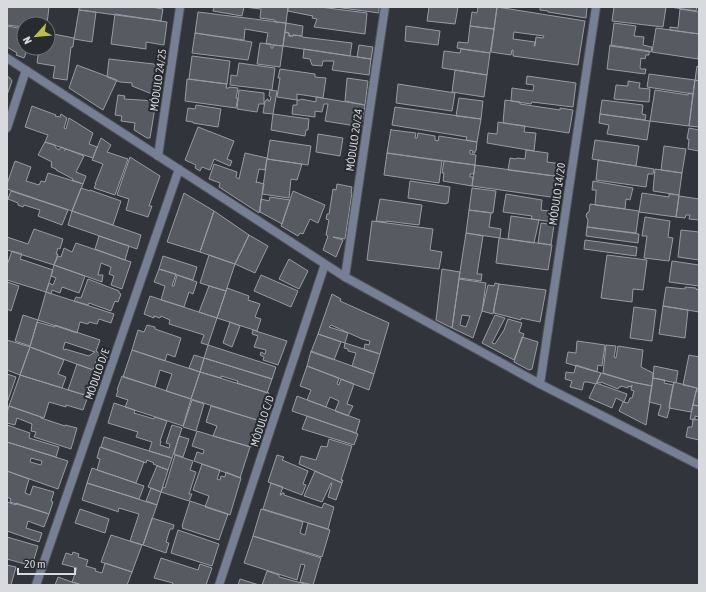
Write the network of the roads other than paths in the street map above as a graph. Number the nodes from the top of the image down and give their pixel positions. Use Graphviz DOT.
graph roads {
  1 [pos="180,7"];
  2 [pos="385,7"];
  3 [pos="596,7"];
  4 [pos="7,58"];
  5 [pos="26,70"];
  6 [pos="7,128"];
  7 [pos="158,156"];
  8 [pos="179,169"];
  9 [pos="325,264"];
  10 [pos="345,277"];
  11 [pos="540,384"];
  12 [pos="699,465"];
  13 [pos="36,585"];
  14 [pos="219,585"];
  1 -- 7 [label="street, MÓDULO 24/25"];
  2 -- 10 [label="street, MÓDULO 20/24"];
  3 -- 11 [label="street, MÓDULO 14/20"];
  4 -- 5 [label="street"];
  5 -- 6 [label="street"];
  5 -- 7 [label="street"];
  7 -- 8 [label="street"];
  8 -- 9 [label="street"];
  8 -- 13 [label="street, MÓDULO D/E"];
  9 -- 10 [label="street"];
  9 -- 14 [label="street, MÓDULO C/D"];
  10 -- 11 [label="street"];
  11 -- 12 [label="street"];
}
